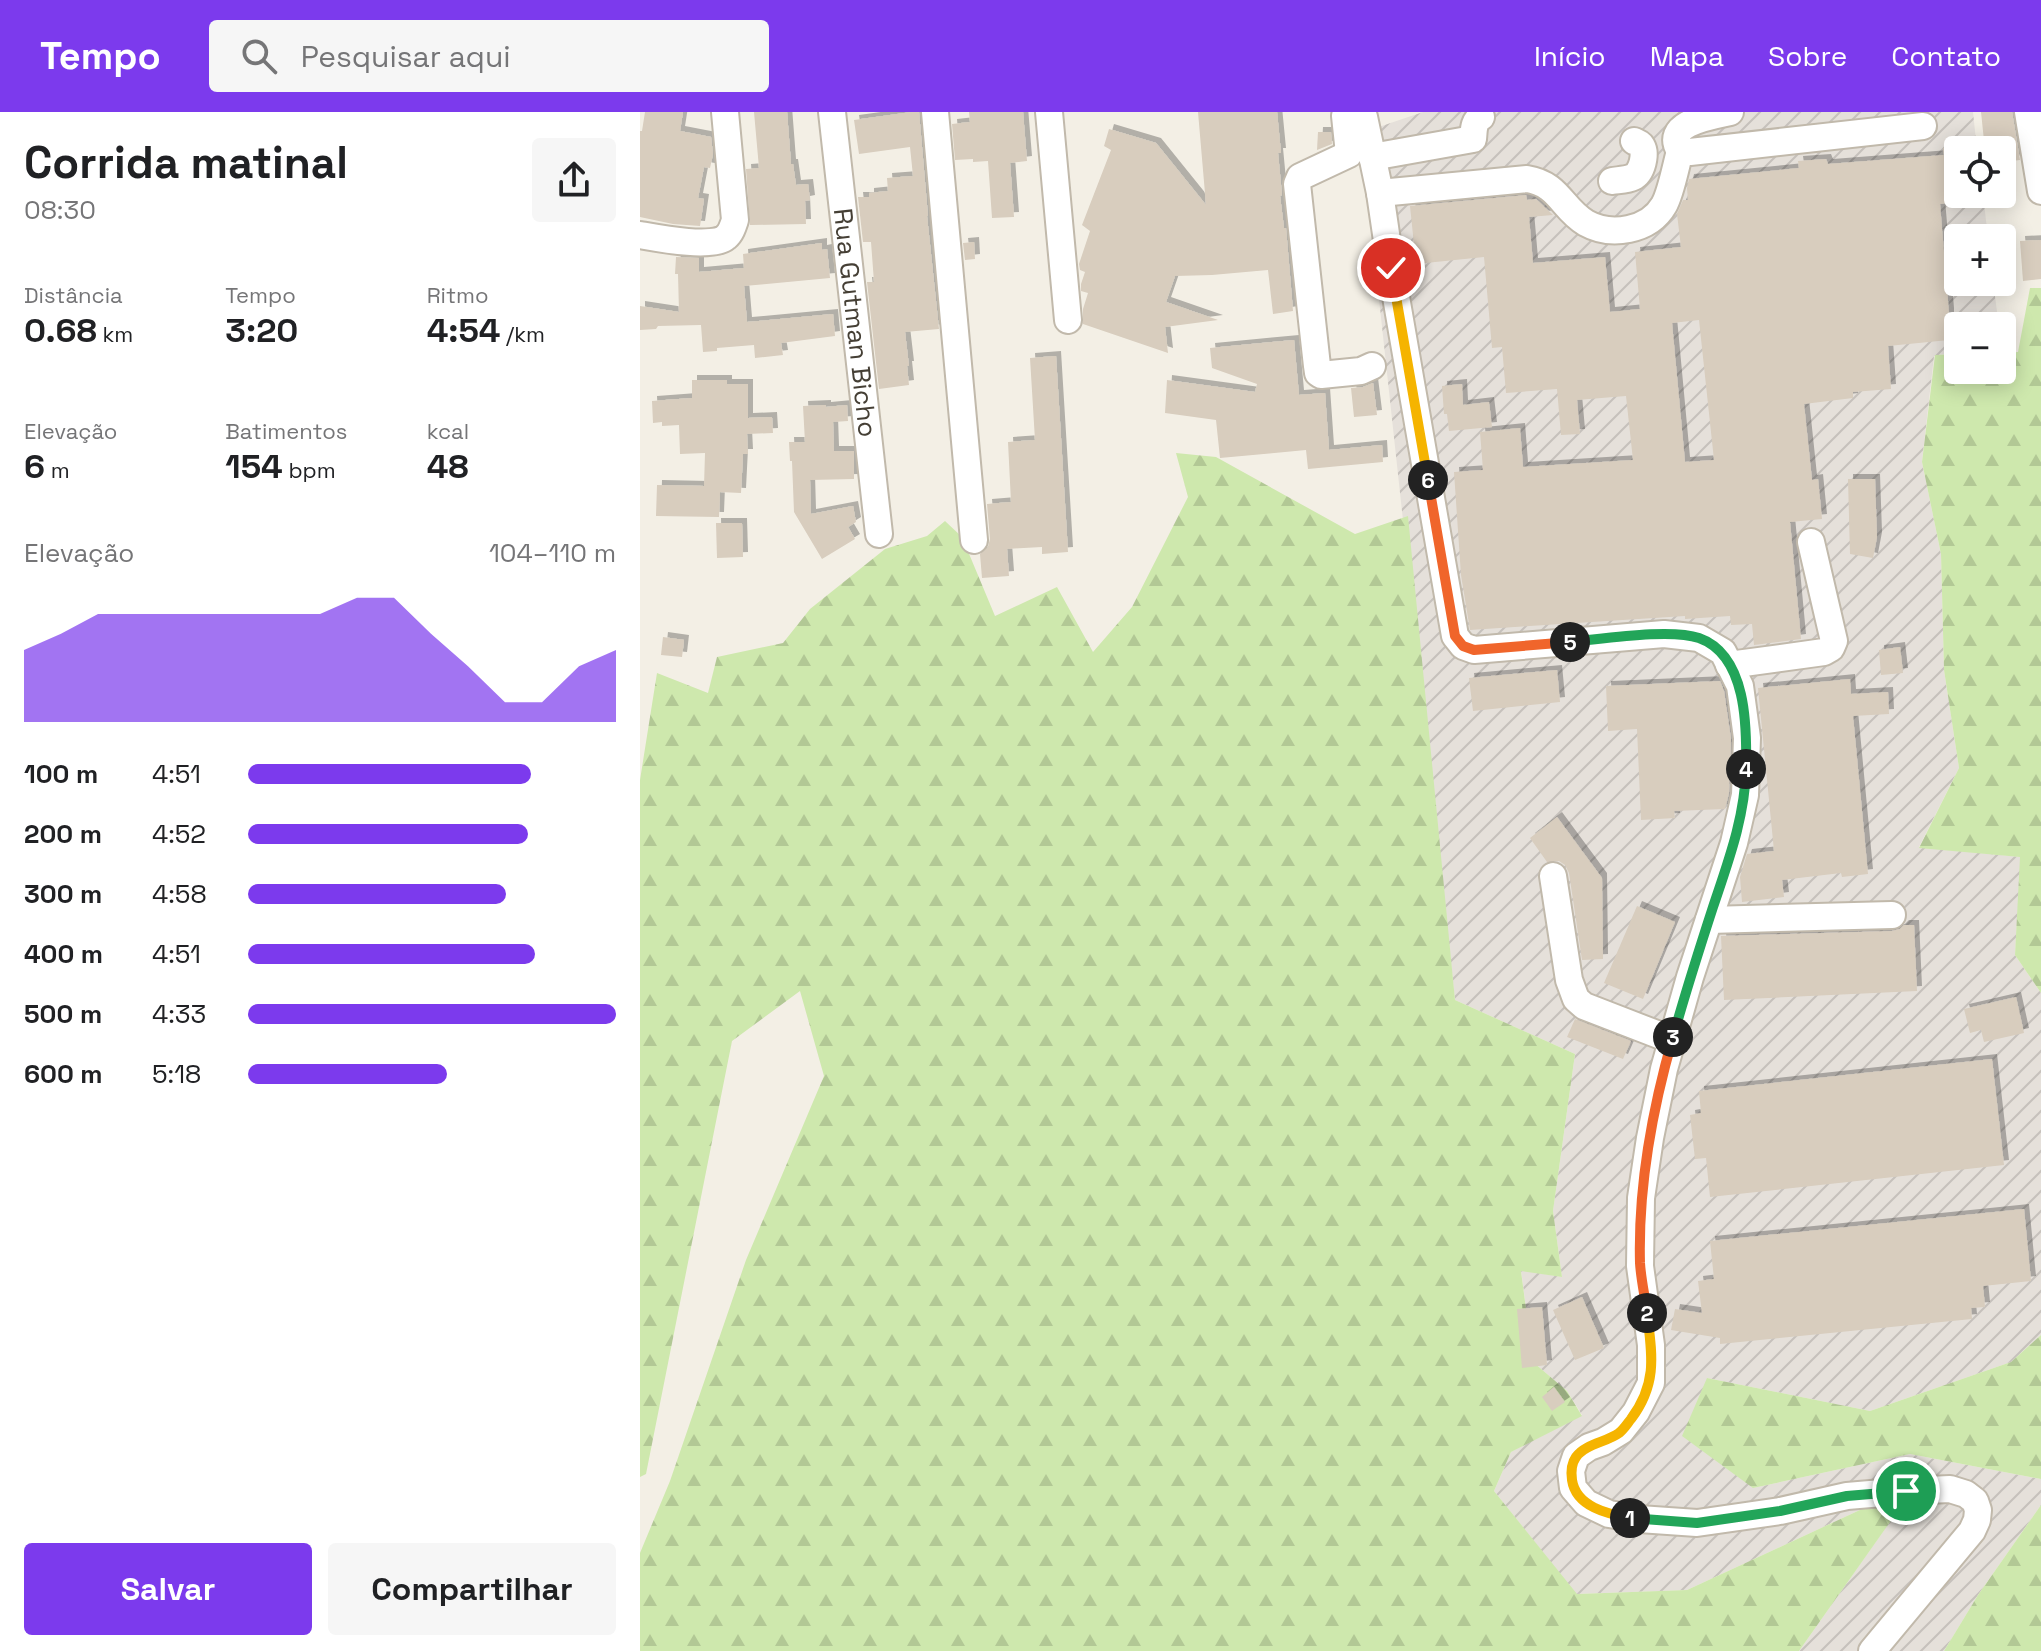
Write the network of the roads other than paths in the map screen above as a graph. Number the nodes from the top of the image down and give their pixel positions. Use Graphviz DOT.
graph roads {
  1 [pos="725,112"];
  2 [pos="832,112"];
  3 [pos="935,112"];
  4 [pos="1049,112"];
  5 [pos="1730,112"];
  6 [pos="2028,112"];
  7 [pos="1355,114"];
  8 [pos="1923,126"];
  9 [pos="1479,136"];
  10 [pos="1634,141"];
  11 [pos="1680,151"];
  12 [pos="1372,157"];
  13 [pos="1612,181"];
  14 [pos="2041,191"];
  15 [pos="1380,193"];
  16 [pos="640,235"];
  17 [pos="1068,320"];
  18 [pos="1372,366"];
  19 [pos="879,534"];
  20 [pos="974,540"];
  21 [pos="1811,542"];
  22 [pos="1729,665"];
  23 [pos="1553,876"];
  24 [pos="1892,915"];
  25 [pos="1709,920"];
  26 [pos="1672,1040"];
  27 [pos="1872,1651"];
  1 -- 16 [label="street"];
  2 -- 19 [label="street, Rua Gutman Bicho"];
  3 -- 20 [label="street"];
  4 -- 17 [label="street"];
  5 -- 11 [label="street"];
  6 -- 14 [label="street"];
  7 -- 12 [label="street"];
  7 -- 18 [label="street"];
  8 -- 11 [label="street"];
  9 -- 12 [label="street"];
  10 -- 13 [label="street"];
  11 -- 15 [label="street"];
  12 -- 15 [label="street"];
  15 -- 22 [label="street"];
  21 -- 22 [label="street"];
  22 -- 25 [label="street"];
  23 -- 26 [label="street"];
  24 -- 25 [label="street"];
  25 -- 26 [label="street"];
  26 -- 27 [label="street"];
}
